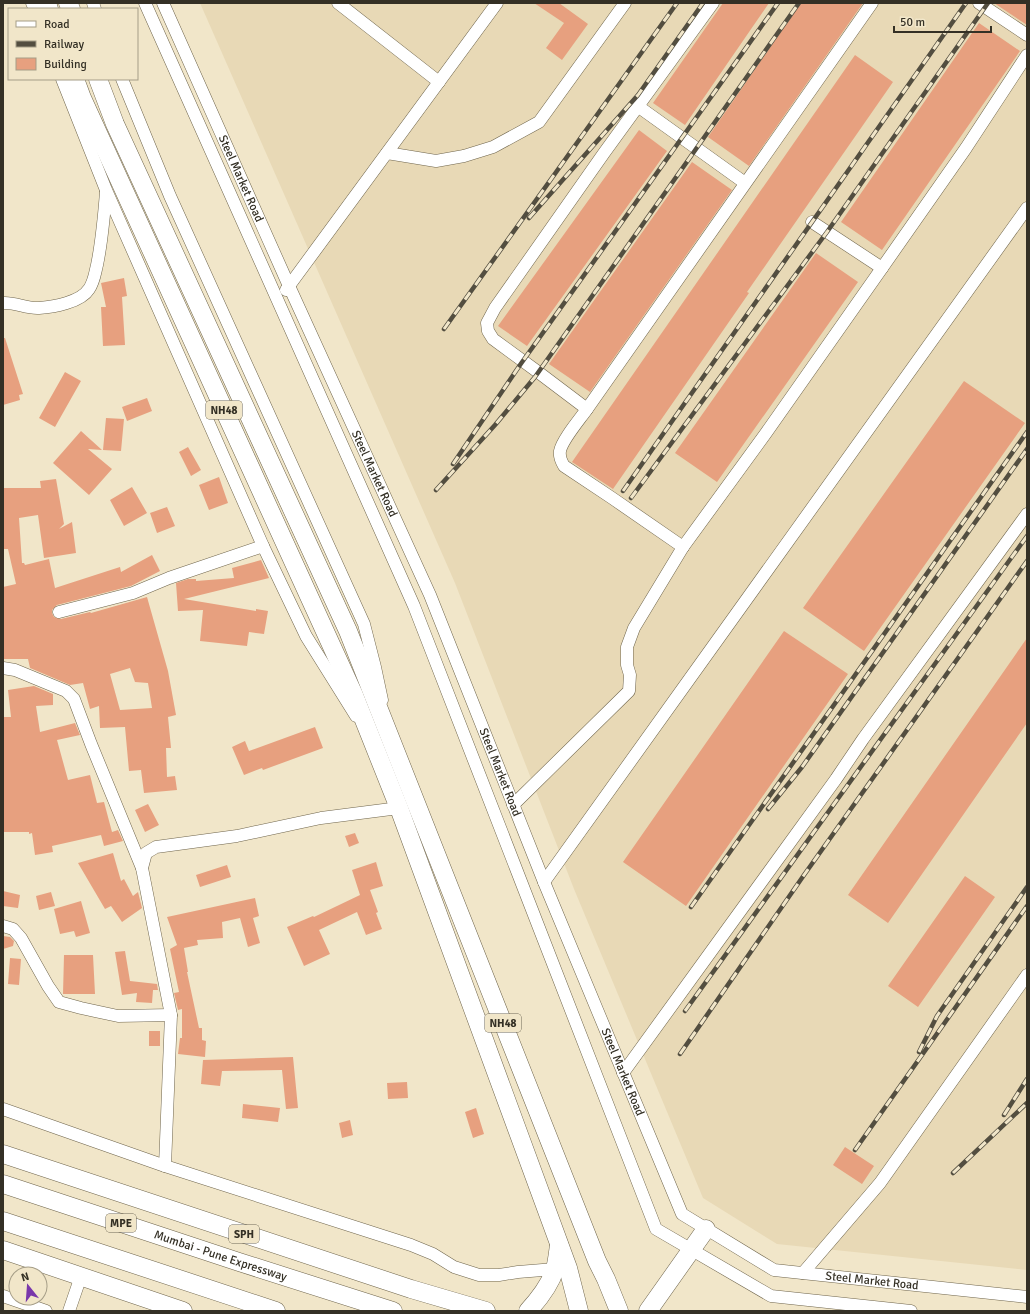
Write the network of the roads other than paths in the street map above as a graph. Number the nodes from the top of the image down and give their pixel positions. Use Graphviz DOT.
graph roads {
  1 [pos="145,3"];
  2 [pos="163,3"];
  3 [pos="338,3"];
  4 [pos="497,3"];
  5 [pos="626,3"];
  6 [pos="713,3"];
  7 [pos="872,3"];
  8 [pos="979,3"];
  9 [pos="1027,35"];
  10 [pos="1027,55"];
  11 [pos="62,80"];
  12 [pos="75,80"];
  13 [pos="98,80"];
  14 [pos="122,80"];
  15 [pos="439,82"];
  16 [pos="639,107"];
  17 [pos="387,153"];
  18 [pos="745,183"];
  19 [pos="106,190"];
  20 [pos="1027,208"];
  21 [pos="812,222"];
  22 [pos="882,268"];
  23 [pos="289,286"];
  24 [pos="278,300"];
  25 [pos="3,303"];
  26 [pos="587,409"];
  27 [pos="1027,514"];
  28 [pos="263,546"];
  29 [pos="683,547"];
  30 [pos="59,612"];
  31 [pos="3,668"];
  32 [pos="389,735"];
  33 [pos="372,741"];
  34 [pos="513,805"];
  35 [pos="399,808"];
  36 [pos="142,868"];
  37 [pos="544,882"];
  38 [pos="3,926"];
  39 [pos="1027,975"];
  40 [pos="171,1014"];
  41 [pos="623,1073"];
  42 [pos="3,1109"];
  43 [pos="3,1154"];
  44 [pos="165,1166"];
  45 [pos="3,1184"];
  46 [pos="3,1221"];
  47 [pos="706,1229"];
  48 [pos="559,1243"];
  49 [pos="3,1250"];
  50 [pos="691,1250"];
  51 [pos="555,1269"];
  52 [pos="803,1273"];
  53 [pos="81,1276"];
  54 [pos="3,1296"];
  55 [pos="1027,1297"];
  56 [pos="46,1311"];
  57 [pos="69,1311"];
  58 [pos="183,1311"];
  59 [pos="276,1311"];
  60 [pos="393,1311"];
  61 [pos="486,1311"];
  62 [pos="528,1311"];
  63 [pos="579,1311"];
  64 [pos="619,1311"];
  65 [pos="648,1311"];
  66 [pos="911,1311"];
  1 -- 24 [label="street, Steel Market Road"];
  2 -- 23 [label="street, Steel Market Road"];
  3 -- 15 [label="street"];
  4 -- 15 [label="street"];
  5 -- 17 [label="street"];
  6 -- 16 [label="street"];
  7 -- 18 [label="street"];
  8 -- 9 [label="street"];
  10 -- 22 [label="street"];
  11 -- 19 [label="street"];
  12 -- 33 [label="highway, NH48"];
  13 -- 32 [label="highway, NH48"];
  14 -- 32 [label="street"];
  15 -- 17 [label="street"];
  16 -- 18 [label="street"];
  16 -- 26 [label="street"];
  17 -- 23 [label="street"];
  18 -- 26 [label="street"];
  19 -- 25 [label="street"];
  19 -- 28 [label="street"];
  20 -- 37 [label="street"];
  21 -- 22 [label="street"];
  22 -- 29 [label="street"];
  23 -- 24 [label="street"];
  23 -- 34 [label="street, Steel Market Road"];
  24 -- 50 [label="street, Steel Market Road"];
  26 -- 29 [label="street"];
  27 -- 41 [label="street"];
  28 -- 30 [label="street"];
  28 -- 33 [label="street"];
  29 -- 34 [label="street"];
  31 -- 36 [label="street"];
  32 -- 64 [label="highway, NH48"];
  33 -- 35 [label="highway, NH48"];
  34 -- 37 [label="street, Steel Market Road"];
  35 -- 36 [label="street"];
  35 -- 48 [label="highway, NH48"];
  36 -- 40 [label="street"];
  37 -- 41 [label="street, Steel Market Road"];
  38 -- 40 [label="street"];
  39 -- 52 [label="street"];
  40 -- 44 [label="street"];
  41 -- 47 [label="street, Steel Market Road"];
  42 -- 44 [label="street"];
  43 -- 61 [label="highway, SPH"];
  44 -- 51 [label="street"];
  45 -- 60 [label="highway, Mumbai - Pune Expressway / MPE"];
  46 -- 59 [label="highway"];
  47 -- 50 [label="highway"];
  47 -- 52 [label="street, Steel Market Road"];
  48 -- 51 [label="highway"];
  48 -- 63 [label="highway, NH48"];
  49 -- 53 [label="highway"];
  50 -- 65 [label="highway"];
  50 -- 66 [label="street, Steel Market Road"];
  51 -- 62 [label="highway"];
  52 -- 55 [label="street, Steel Market Road"];
  53 -- 57 [label="street"];
  53 -- 58 [label="highway"];
  54 -- 56 [label="street"];
}
